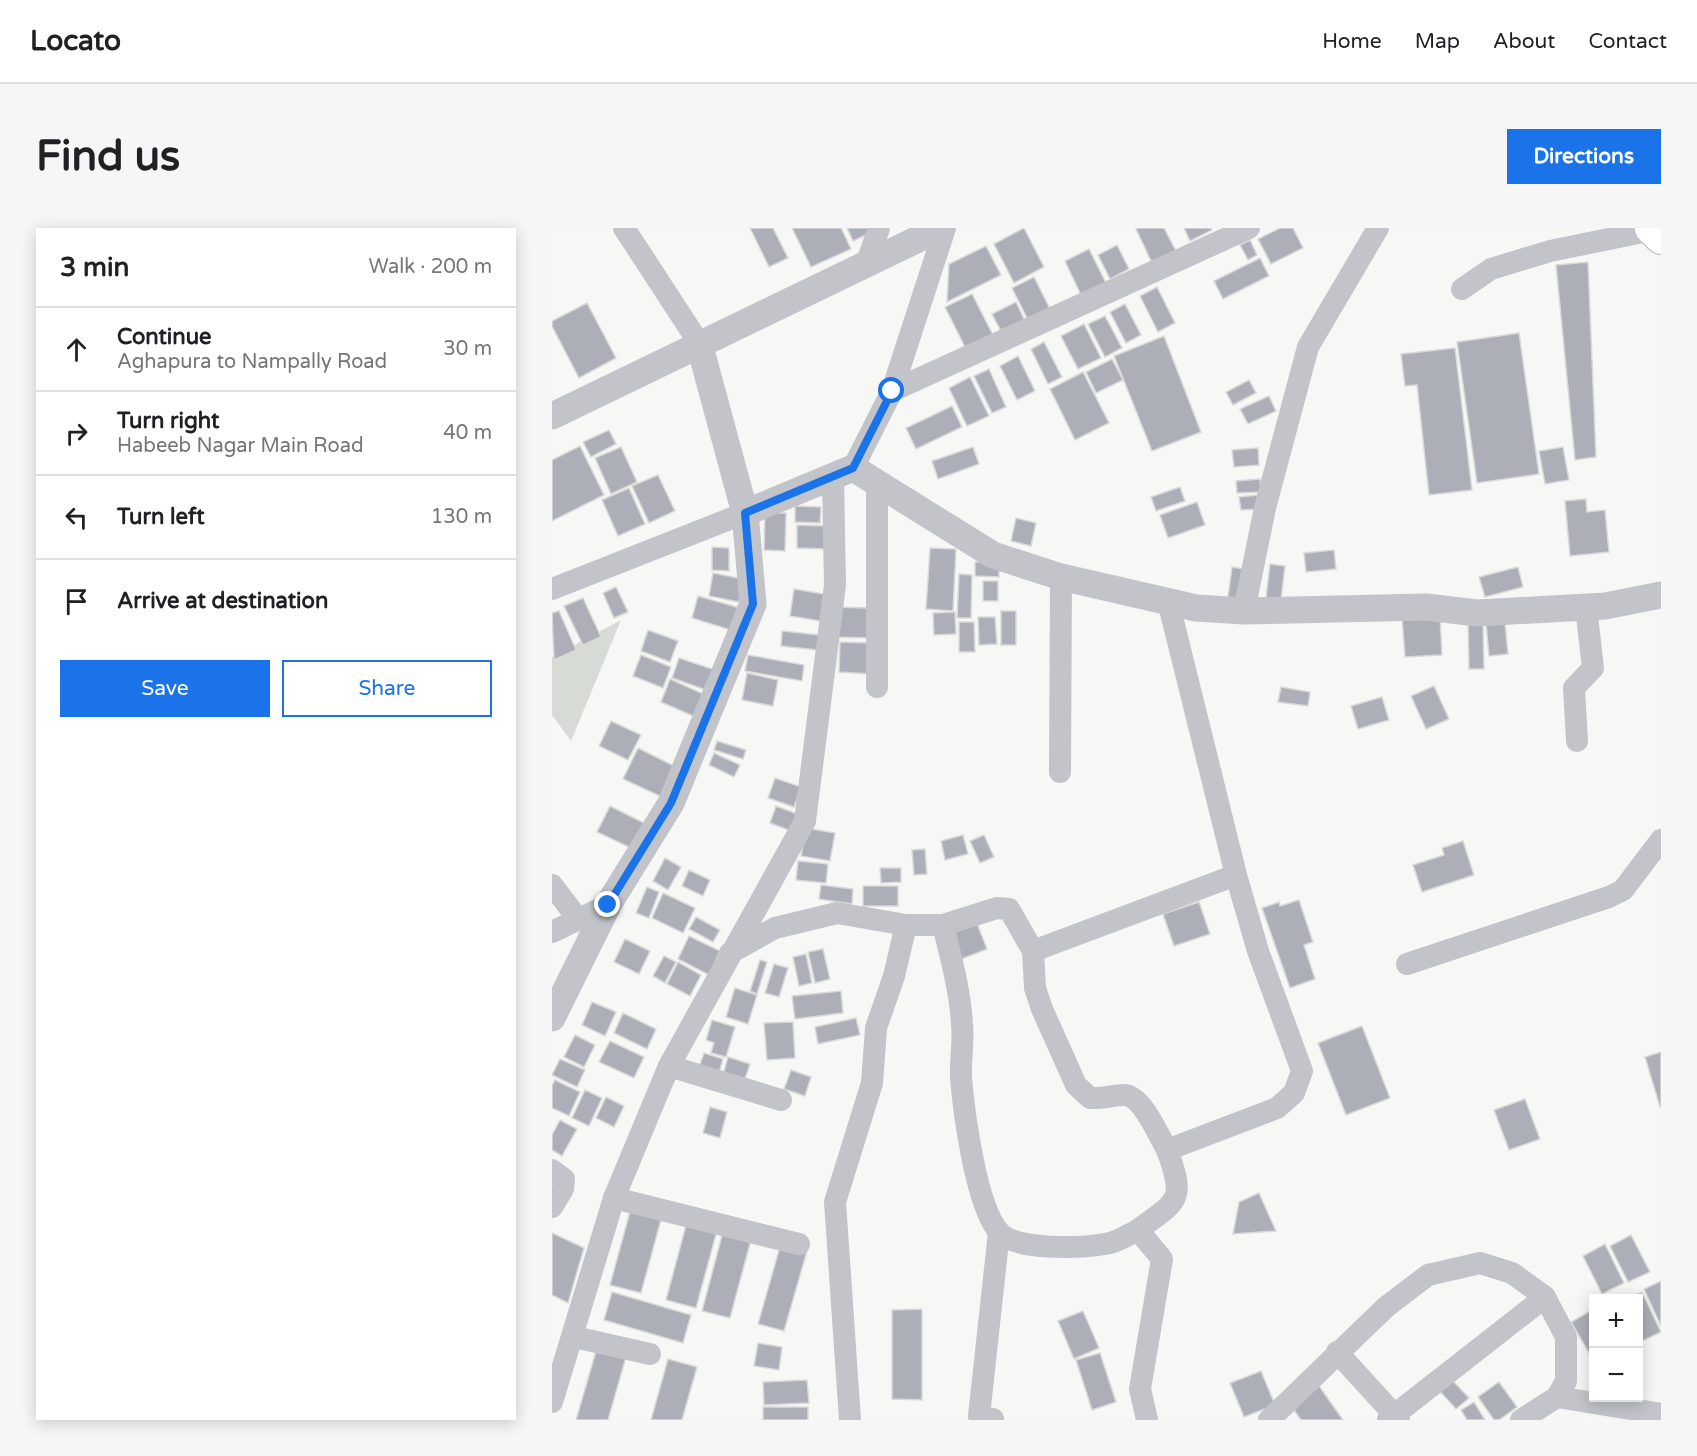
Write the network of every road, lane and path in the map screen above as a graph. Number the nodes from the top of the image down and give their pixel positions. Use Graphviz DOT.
graph roads {
  1 [pos="624,228"];
  2 [pos="879,228"];
  3 [pos="943,228"];
  4 [pos="1378,228"];
  5 [pos="1237,231"];
  6 [pos="1655,232"];
  7 [pos="866,265"];
  8 [pos="1462,289"];
  9 [pos="699,343"];
  10 [pos="892,391"];
  11 [pos="552,416"];
  12 [pos="843,472"];
  13 [pos="877,485"];
  14 [pos="745,513"];
  15 [pos="1061,577"];
  16 [pos="552,589"];
  17 [pos="1661,595"];
  18 [pos="1168,601"];
  19 [pos="1586,607"];
  20 [pos="1244,611"];
  21 [pos="877,687"];
  22 [pos="1577,741"];
  23 [pos="1060,772"];
  24 [pos="1661,840"];
  25 [pos="1236,875"];
  26 [pos="552,885"];
  27 [pos="608,905"];
  28 [pos="578,919"];
  29 [pos="906,925"];
  30 [pos="944,925"];
  31 [pos="552,932"];
  32 [pos="1033,951"];
  33 [pos="730,953"];
  34 [pos="1407,964"];
  35 [pos="552,1018"];
  36 [pos="669,1066"];
  37 [pos="781,1100"];
  38 [pos="1167,1150"];
  39 [pos="552,1170"];
  40 [pos="614,1198"];
  41 [pos="552,1207"];
  42 [pos="1138,1230"];
  43 [pos="999,1232"];
  44 [pos="799,1244"];
  45 [pos="1545,1297"];
  46 [pos="574,1337"];
  47 [pos="1337,1352"];
  48 [pos="650,1354"];
  49 [pos="1557,1397"];
  50 [pos="552,1402"];
  51 [pos="1661,1414"];
  52 [pos="1394,1418"];
  53 [pos="993,1419"];
  54 [pos="850,1420"];
  55 [pos="1148,1420"];
  56 [pos="1269,1420"];
  57 [pos="1521,1420"];
  1 -- 9 [label="street"];
  2 -- 7 [label="street"];
  3 -- 7 [label="street"];
  3 -- 10 [label="street"];
  4 -- 20 [label="street"];
  5 -- 10 [label="street"];
  6 -- 8 [label="street"];
  7 -- 9 [label="street"];
  9 -- 11 [label="street"];
  9 -- 14 [label="street"];
  10 -- 12 [label="street"];
  12 -- 13 [label="street"];
  12 -- 14 [label="street"];
  12 -- 33 [label="street"];
  13 -- 15 [label="street"];
  13 -- 21 [label="street"];
  14 -- 16 [label="street"];
  14 -- 27 [label="street"];
  15 -- 18 [label="street"];
  15 -- 23 [label="street"];
  17 -- 19 [label="street"];
  18 -- 20 [label="street"];
  18 -- 25 [label="street"];
  19 -- 20 [label="street"];
  19 -- 22 [label="street"];
  24 -- 34 [label="street"];
  25 -- 32 [label="street"];
  25 -- 38 [label="street"];
  26 -- 28 [label="street"];
  27 -- 28 [label="street"];
  27 -- 35 [label="street"];
  28 -- 31 [label="street"];
  29 -- 30 [label="street"];
  29 -- 33 [label="street"];
  29 -- 54 [label="street"];
  30 -- 32 [label="street"];
  30 -- 43 [label="street"];
  32 -- 38 [label="street"];
  33 -- 36 [label="street"];
  36 -- 37 [label="street"];
  36 -- 40 [label="street"];
  38 -- 42 [label="street"];
  39 -- 41 [label="street"];
  40 -- 44 [label="street"];
  40 -- 46 [label="street"];
  42 -- 43 [label="street"];
  42 -- 55 [label="street"];
  43 -- 53 [label="street"];
  45 -- 47 [label="street"];
  45 -- 49 [label="street"];
  45 -- 52 [label="street"];
  46 -- 48 [label="street"];
  46 -- 50 [label="street"];
  47 -- 52 [label="street"];
  47 -- 56 [label="street"];
  49 -- 51 [label="street"];
  49 -- 57 [label="street"];
}
